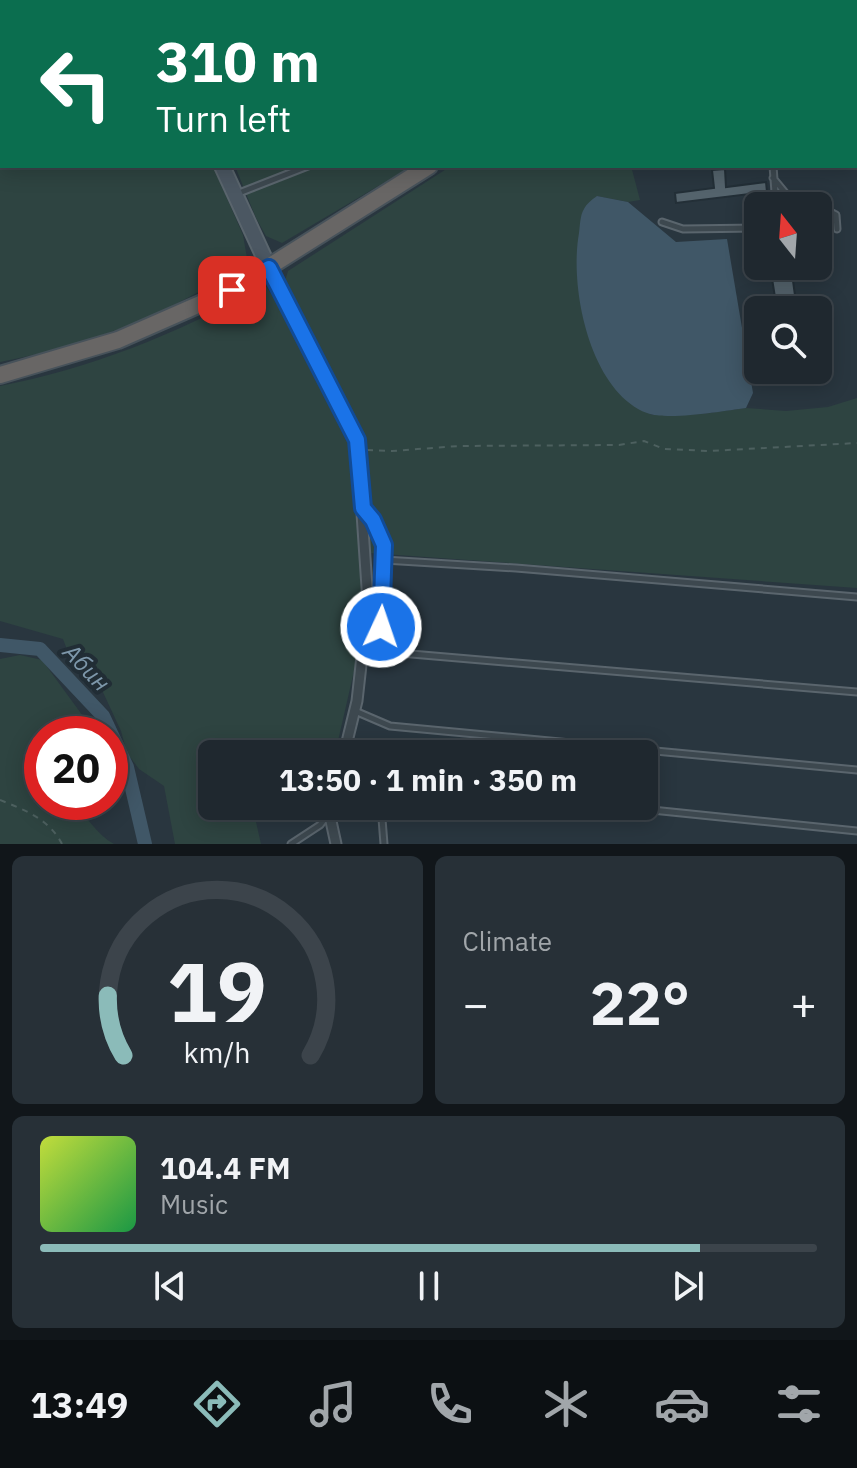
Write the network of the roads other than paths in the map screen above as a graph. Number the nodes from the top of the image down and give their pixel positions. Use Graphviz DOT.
graph roads {
  1 [pos="223,168"];
  2 [pos="303,168"];
  3 [pos="426,168"];
  4 [pos="773,168"];
  5 [pos="773,178"];
  6 [pos="774,192"];
  7 [pos="234,195"];
  8 [pos="662,222"];
  9 [pos="744,228"];
  10 [pos="837,229"];
  11 [pos="269,268"];
  12 [pos="0,375"];
  13 [pos="363,508"];
  14 [pos="384,560"];
  15 [pos="857,597"];
  16 [pos="857,692"];
  17 [pos="354,711"];
  18 [pos="347,740"];
  19 [pos="857,770"];
  20 [pos="658,811"];
  21 [pos="323,820"];
  22 [pos="332,820"];
  23 [pos="382,820"];
  24 [pos="857,831"];
  25 [pos="291,844"];
  26 [pos="336,844"];
  27 [pos="384,844"];
  1 -- 7 [label="main road"];
  2 -- 7 [label="lane"];
  3 -- 11 [label="highway"];
  4 -- 5 [label="lane"];
  5 -- 6 [label="lane"];
  5 -- 10 [label="lane"];
  7 -- 11 [label="main road"];
  8 -- 9 [label="lane"];
  11 -- 12 [label="highway"];
  11 -- 13 [label="street"];
  13 -- 14 [label="lane"];
  13 -- 17 [label="street"];
  14 -- 15 [label="lane"];
  14 -- 16 [label="lane"];
  17 -- 18 [label="street"];
  17 -- 19 [label="lane"];
  20 -- 24 [label="lane"];
  21 -- 25 [label="lane"];
  22 -- 26 [label="street"];
  23 -- 27 [label="lane"];
}
